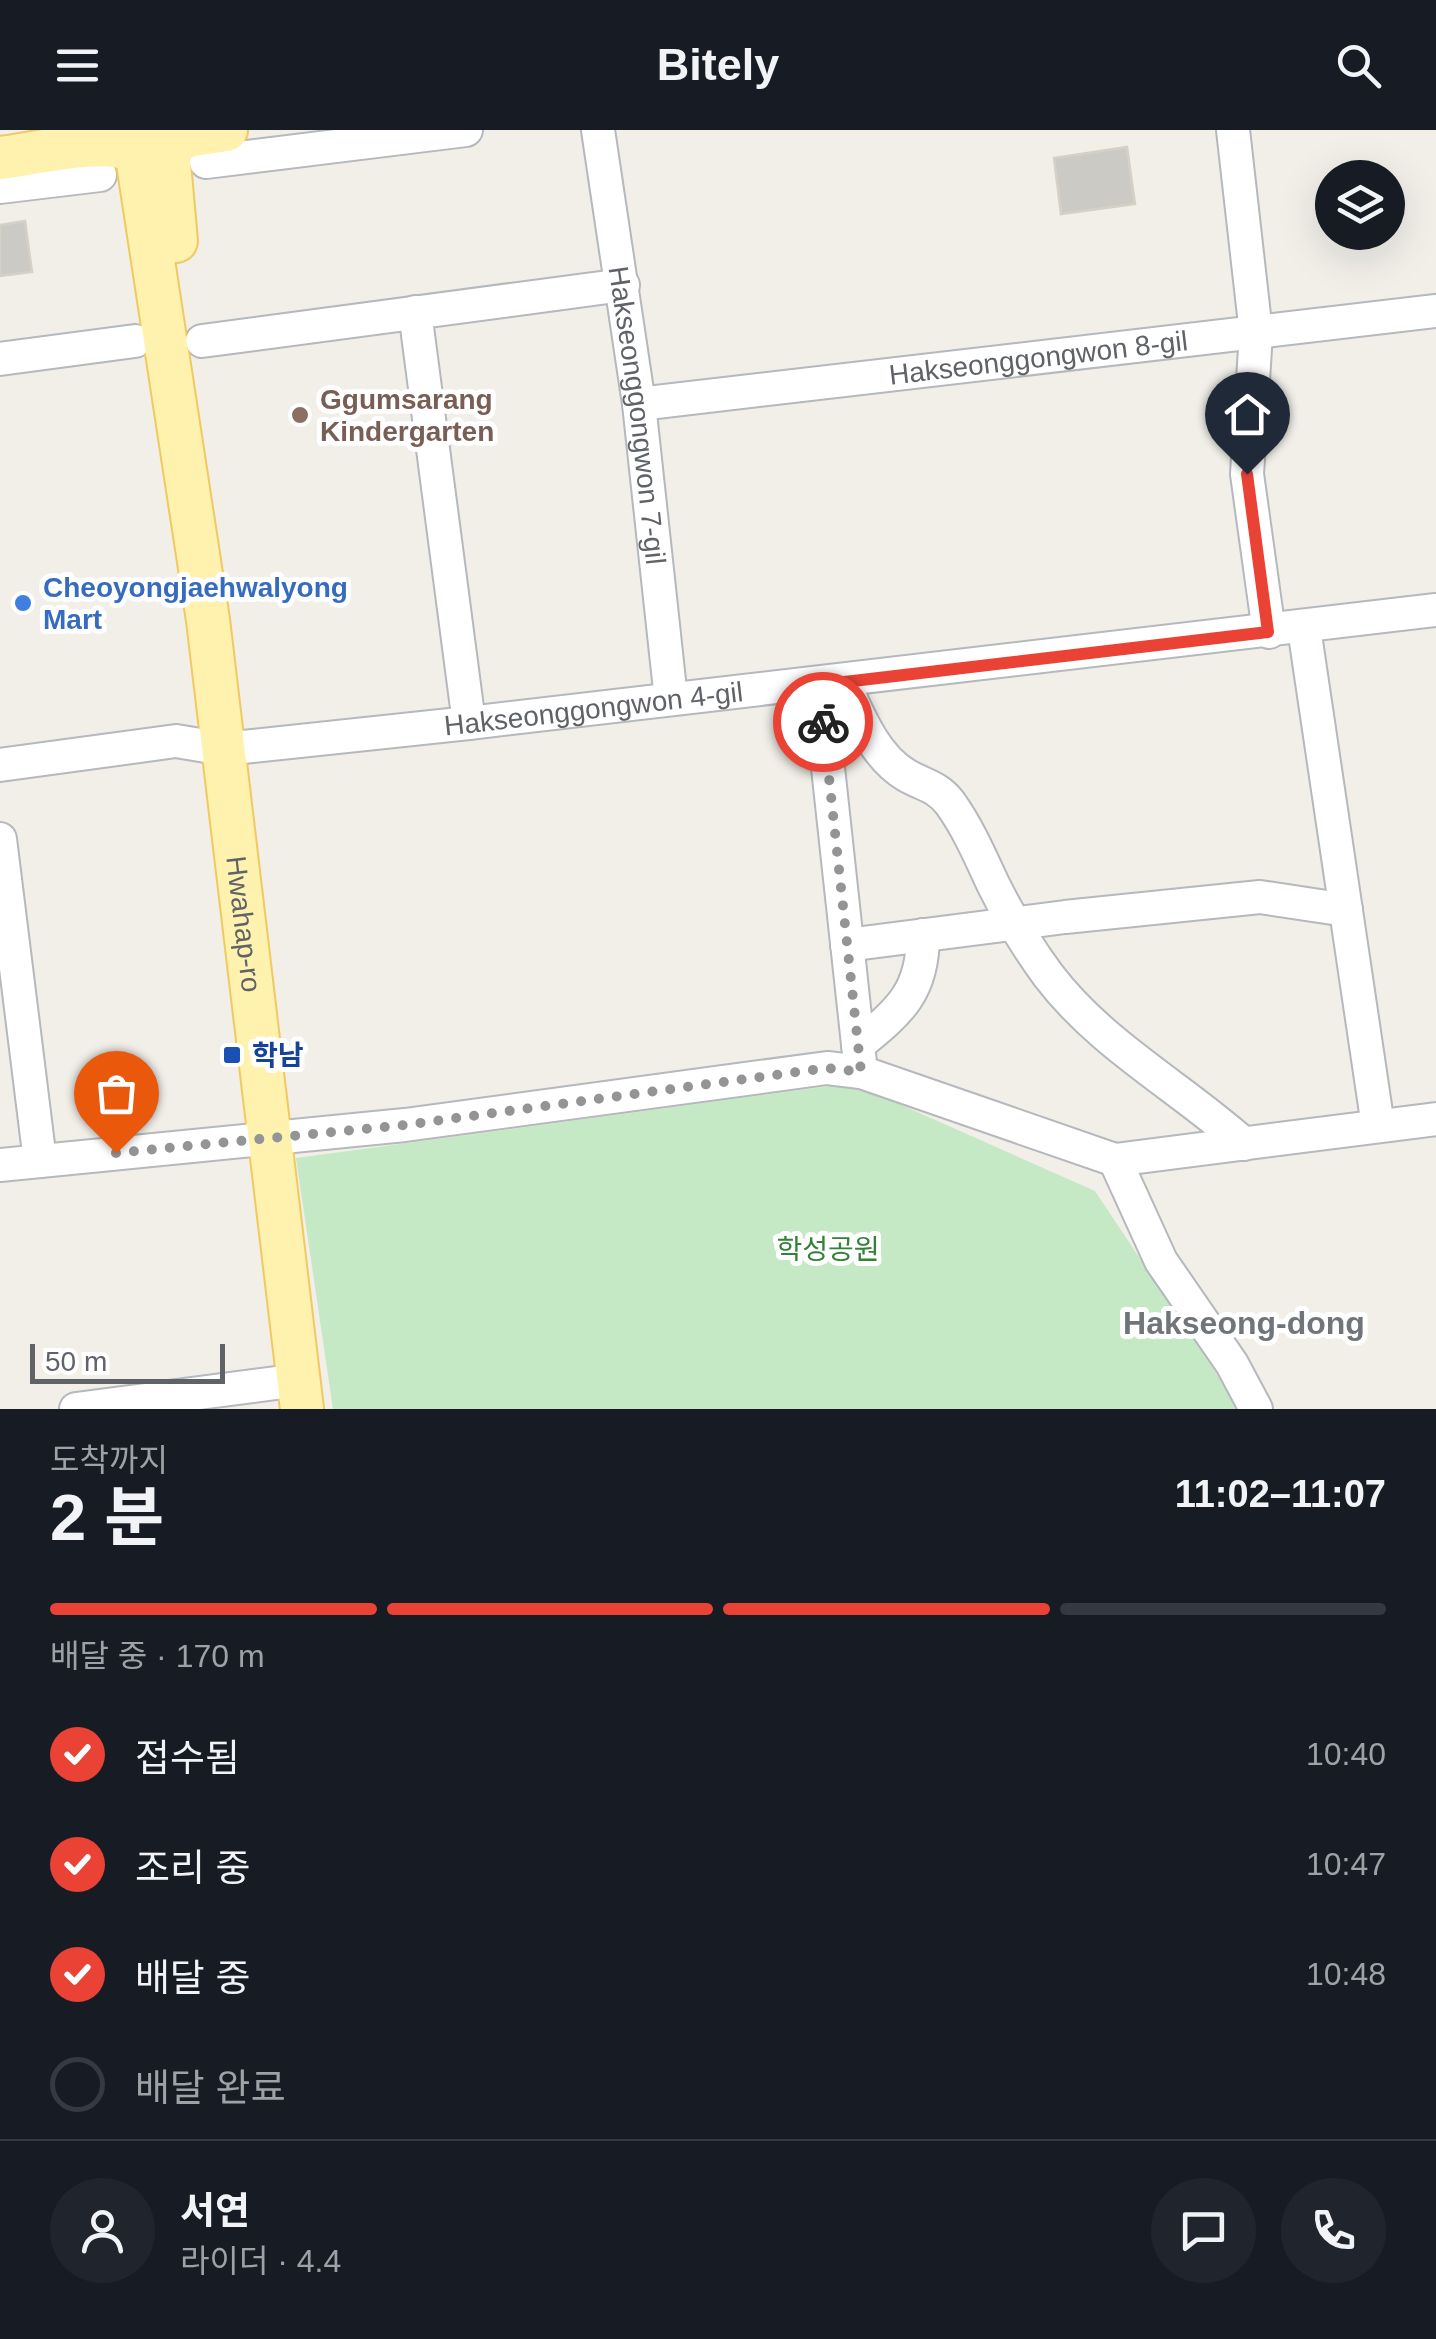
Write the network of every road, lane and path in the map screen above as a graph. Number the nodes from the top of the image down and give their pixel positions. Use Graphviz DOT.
graph roads {
  1 [pos="466,130"];
  2 [pos="598,130"];
  3 [pos="1232,130"];
  4 [pos="149,141"];
  5 [pos="0,158"];
  6 [pos="0,187"];
  7 [pos="623,285"];
  8 [pos="1436,311"];
  9 [pos="415,312"];
  10 [pos="1256,333"];
  11 [pos="135,341"];
  12 [pos="202,342"];
  13 [pos="0,359"];
  14 [pos="639,404"];
  15 [pos="1436,610"];
  16 [pos="1304,628"];
  17 [pos="1268,632"];
  18 [pos="831,683"];
  19 [pos="671,699"];
  20 [pos="468,723"];
  21 [pos="224,749"];
  22 [pos="0,765"];
  23 [pos="0,839"];
  24 [pos="1346,910"];
  25 [pos="1017,923"];
  26 [pos="922,935"];
  27 [pos="847,946"];
  28 [pos="859,1058"];
  29 [pos="1436,1119"];
  30 [pos="1378,1126"];
  31 [pos="270,1136"];
  32 [pos="1244,1144"];
  33 [pos="1115,1160"];
  34 [pos="40,1161"];
  35 [pos="0,1165"];
  36 [pos="300,1394"];
  37 [pos="76,1409"];
  38 [pos="1256,1409"];
  1 -- 4 [label="street"];
  2 -- 7 [label="street, Hakseonggongwon 7-gil"];
  3 -- 10 [label="street"];
  4 -- 5 [label="main road"];
  4 -- 6 [label="street"];
  4 -- 21 [label="main road, Hwahap-ro"];
  7 -- 9 [label="street"];
  7 -- 14 [label="street, Hakseonggongwon 7-gil"];
  8 -- 10 [label="street, Hakseonggongwon 8-gil"];
  9 -- 12 [label="street"];
  9 -- 20 [label="street"];
  10 -- 14 [label="street, Hakseonggongwon 8-gil"];
  10 -- 17 [label="street"];
  11 -- 13 [label="street"];
  14 -- 19 [label="street, Hakseonggongwon 7-gil"];
  15 -- 16 [label="street, Hakseonggongwon 4-gil"];
  16 -- 17 [label="street, Hakseonggongwon 4-gil"];
  16 -- 24 [label="street"];
  17 -- 18 [label="street, Hakseonggongwon 4-gil"];
  18 -- 19 [label="street, Hakseonggongwon 4-gil"];
  18 -- 25 [label="street"];
  18 -- 27 [label="street"];
  19 -- 20 [label="street, Hakseonggongwon 4-gil"];
  20 -- 21 [label="street, Hakseonggongwon 4-gil"];
  21 -- 22 [label="street, Hakseonggongwon 4-gil"];
  21 -- 31 [label="main road, Hwahap-ro"];
  23 -- 34 [label="street"];
  24 -- 25 [label="street"];
  24 -- 30 [label="street"];
  25 -- 26 [label="street"];
  25 -- 32 [label="street"];
  26 -- 27 [label="street"];
  26 -- 28 [label="street"];
  27 -- 28 [label="street"];
  28 -- 31 [label="street"];
  28 -- 33 [label="street"];
  29 -- 30 [label="street"];
  30 -- 32 [label="street"];
  31 -- 34 [label="street"];
  31 -- 36 [label="main road, Hwahap-ro"];
  32 -- 33 [label="street"];
  33 -- 38 [label="street"];
  34 -- 35 [label="street"];
  36 -- 37 [label="street"];
}
